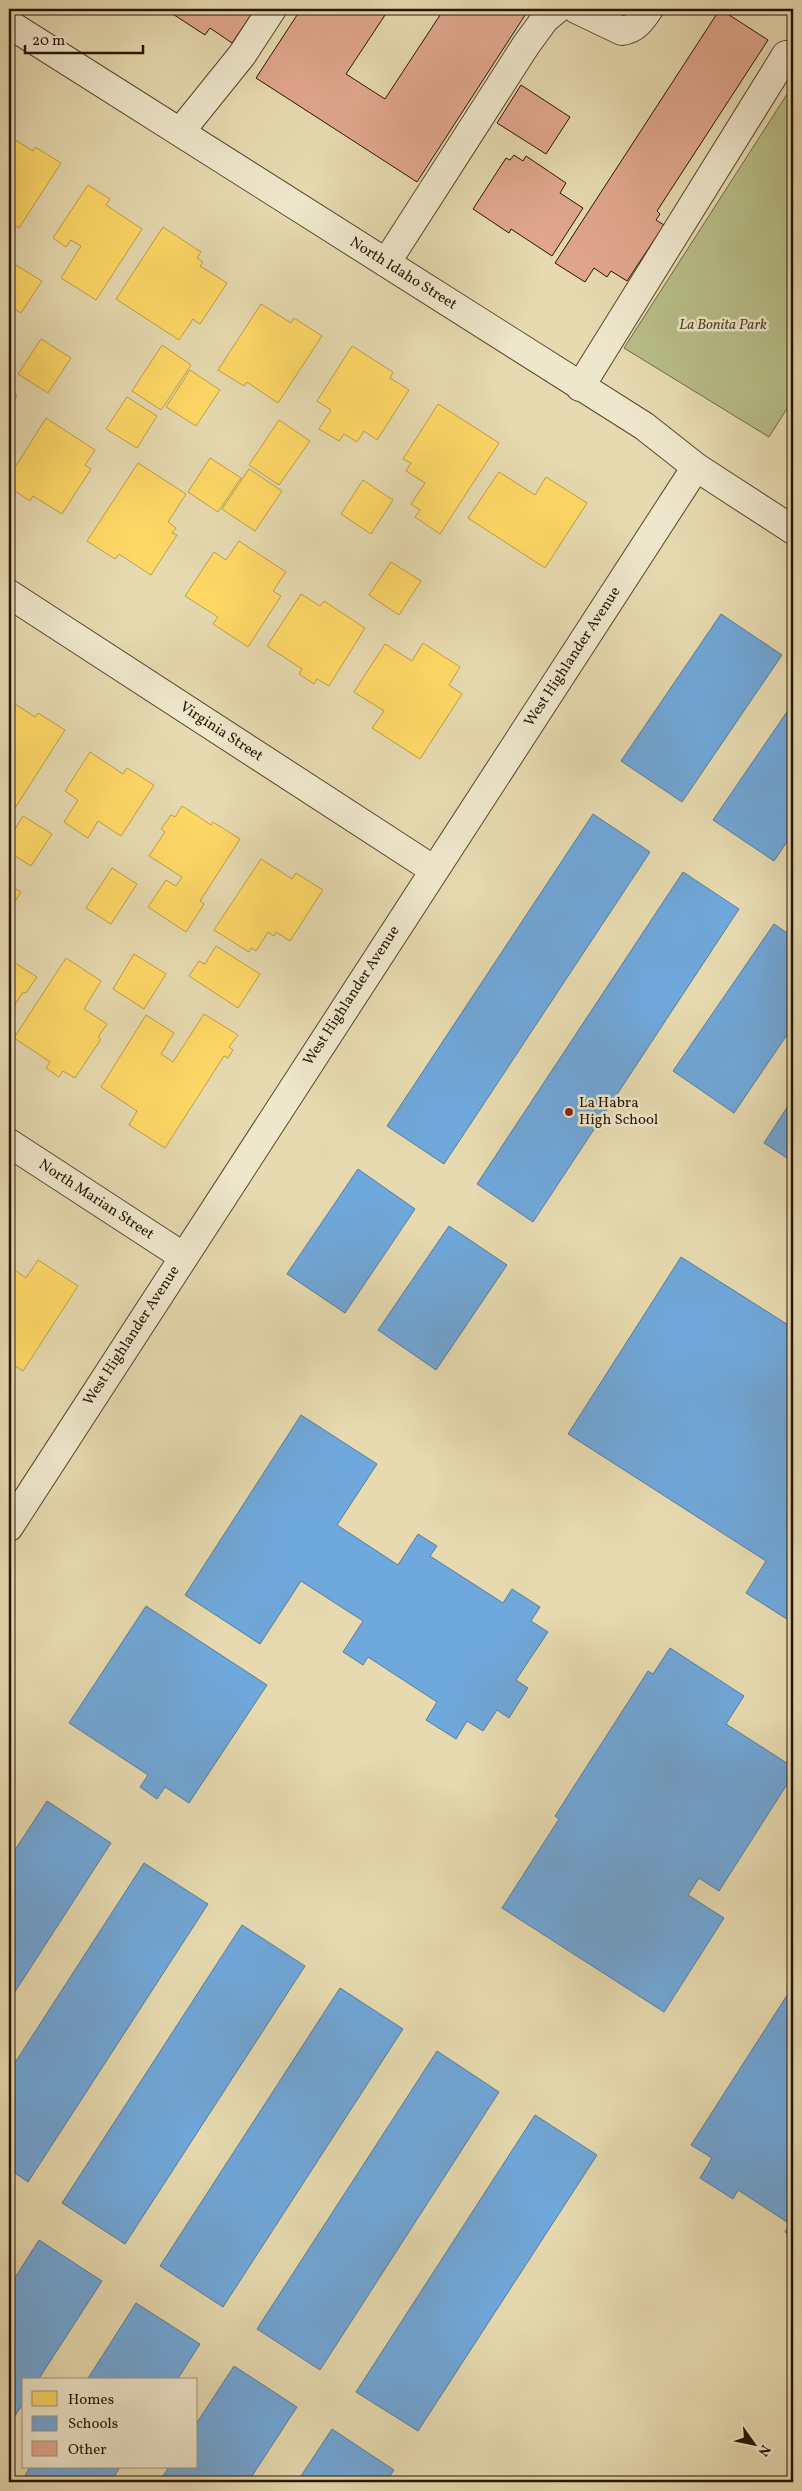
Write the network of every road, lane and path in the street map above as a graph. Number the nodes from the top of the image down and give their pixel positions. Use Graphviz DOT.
graph roads {
  1 [pos="14,9"];
  2 [pos="272,9"];
  3 [pos="557,9"];
  4 [pos="576,9"];
  5 [pos="649,9"];
  6 [pos="9,17"];
  7 [pos="9,24"];
  8 [pos="786,55"];
  9 [pos="180,132"];
  10 [pos="386,264"];
  11 [pos="580,387"];
  12 [pos="696,467"];
  13 [pos="793,530"];
  14 [pos="9,594"];
  15 [pos="434,870"];
  16 [pos="9,1143"];
  17 [pos="184,1256"];
  18 [pos="9,1526"];
  1 -- 6 [label="street"];
  2 -- 9 [label="street"];
  3 -- 10 [label="street"];
  4 -- 5 [label="street"];
  7 -- 9 [label="street, North Idaho Street"];
  8 -- 11 [label="street"];
  9 -- 10 [label="street, North Idaho Street"];
  10 -- 11 [label="street, North Idaho Street"];
  11 -- 12 [label="street, North Idaho Street"];
  12 -- 13 [label="street, North Idaho Street"];
  12 -- 15 [label="street, West Highlander Avenue"];
  14 -- 15 [label="street, Virginia Street"];
  15 -- 17 [label="street, West Highlander Avenue"];
  16 -- 17 [label="street, North Marian Street"];
  17 -- 18 [label="street, West Highlander Avenue"];
}
